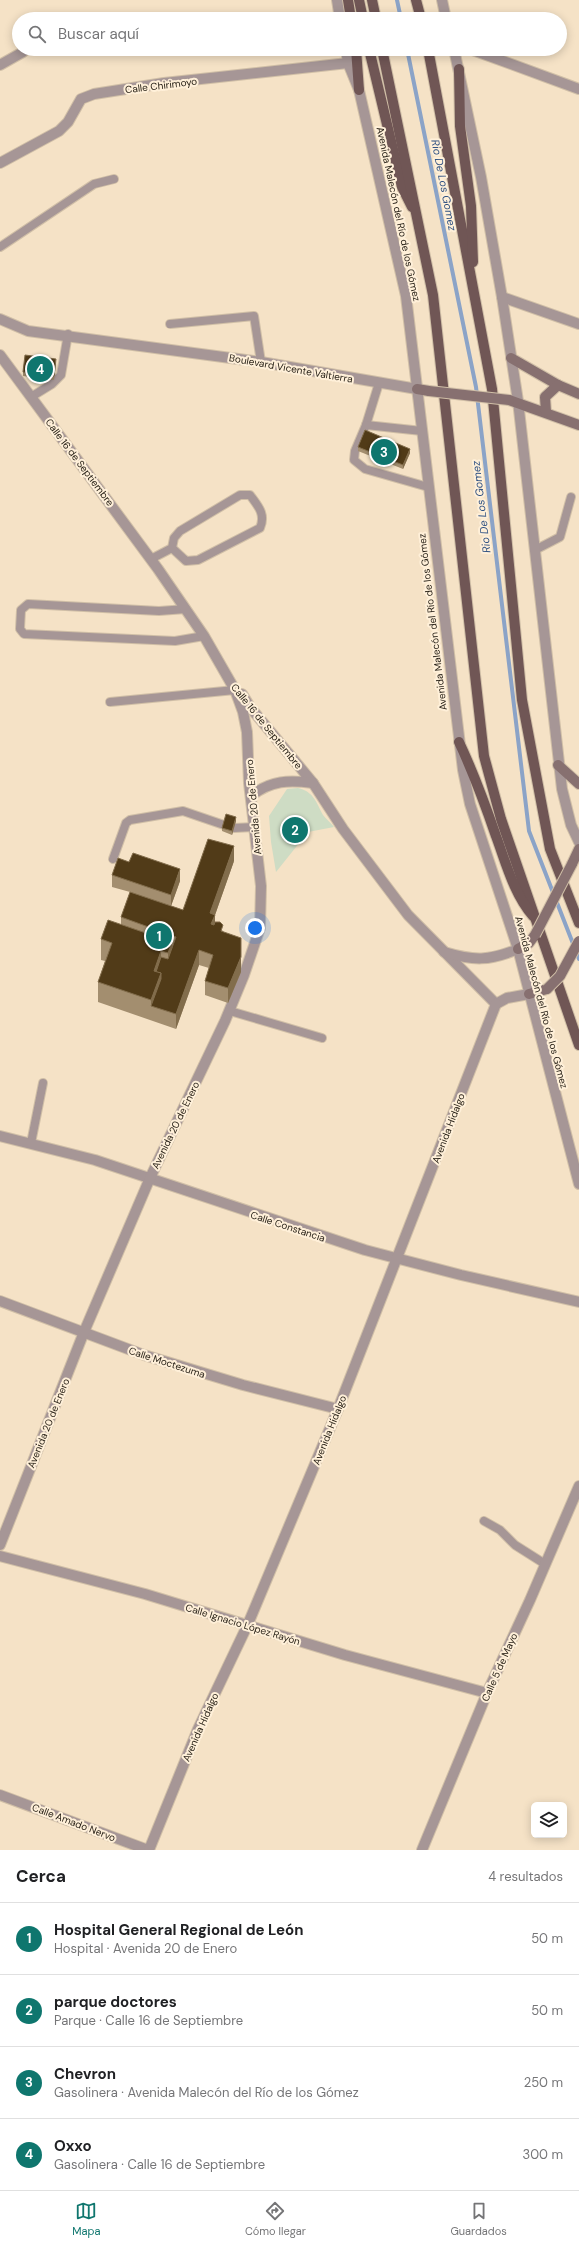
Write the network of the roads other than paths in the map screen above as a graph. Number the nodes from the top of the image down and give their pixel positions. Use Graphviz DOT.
graph roads {
  1 [pos="337,0"];
  2 [pos="348,0"];
  3 [pos="359,0"];
  4 [pos="372,0"];
  5 [pos="416,0"];
  6 [pos="442,0"];
  7 [pos="339,12"];
  8 [pos="350,12"];
  9 [pos="362,12"];
  10 [pos="375,12"];
  11 [pos="419,12"];
  12 [pos="445,12"];
  13 [pos="16,56"];
  14 [pos="347,56"];
  15 [pos="357,56"];
  16 [pos="371,56"];
  17 [pos="383,56"];
  18 [pos="429,56"];
  19 [pos="456,56"];
  20 [pos="489,56"];
  21 [pos="348,63"];
  22 [pos="0,65"];
  23 [pos="459,69"];
  24 [pos="579,89"];
  25 [pos="359,90"];
  26 [pos="0,163"];
  27 [pos="114,179"];
  28 [pos="418,218"];
  29 [pos="0,247"];
  30 [pos="472,282"];
  31 [pos="502,297"];
  32 [pos="0,319"];
  33 [pos="170,324"];
  34 [pos="579,324"];
  35 [pos="68,334"];
  36 [pos="0,355"];
  37 [pos="511,358"];
  38 [pos="261,362"];
  39 [pos="380,383"];
  40 [pos="558,385"];
  41 [pos="417,389"];
  42 [pos="579,394"];
  43 [pos="31,397"];
  44 [pos="513,401"];
  45 [pos="546,412"];
  46 [pos="366,425"];
  47 [pos="579,425"];
  48 [pos="422,432"];
  49 [pos="428,487"];
  50 [pos="570,497"];
  51 [pos="172,548"];
  52 [pos="535,550"];
  53 [pos="151,559"];
  54 [pos="186,609"];
  55 [pos="204,636"];
  56 [pos="235,690"];
  57 [pos="110,702"];
  58 [pos="459,742"];
  59 [pos="558,764"];
  60 [pos="313,783"];
  61 [pos="579,784"];
  62 [pos="251,796"];
  63 [pos="224,825"];
  64 [pos="254,827"];
  65 [pos="234,828"];
  66 [pos="579,842"];
  67 [pos="579,849"];
  68 [pos="112,859"];
  69 [pos="538,922"];
  70 [pos="579,923"];
  71 [pos="579,941"];
  72 [pos="518,949"];
  73 [pos="444,952"];
  74 [pos="529,994"];
  75 [pos="496,1004"];
  76 [pos="230,1011"];
  77 [pos="322,1038"];
  78 [pos="579,1045"];
  79 [pos="43,1083"];
  80 [pos="0,1136"];
  81 [pos="31,1142"];
  82 [pos="150,1178"];
  83 [pos="579,1184"];
  84 [pos="398,1258"];
  85 [pos="0,1301"];
  86 [pos="579,1302"];
  87 [pos="84,1332"];
  88 [pos="338,1409"];
  89 [pos="579,1486"];
  90 [pos="484,1521"];
  91 [pos="0,1545"];
  92 [pos="0,1556"];
  93 [pos="545,1564"];
  94 [pos="248,1624"];
  95 [pos="486,1692"];
  96 [pos="0,1795"];
  97 [pos="148,1850"];
  98 [pos="422,1850"];
  1 -- 7 [label="street"];
  2 -- 8 [label="main road"];
  3 -- 9 [label="main road"];
  4 -- 10 [label="main road"];
  5 -- 11 [label="main road"];
  6 -- 12 [label="street"];
  13 -- 22 [label="street"];
  14 -- 21 [label="street, Avenida Malecón del Río de los Gómez"];
  15 -- 25 [label="main road"];
  16 -- 28 [label="main road"];
  17 -- 28 [label="main road, Avenida Malecón del Río de los Gómez"];
  18 -- 30 [label="main road"];
  19 -- 23 [label="street"];
  20 -- 24 [label="street"];
  21 -- 25 [label="street, Avenida Malecón del Río de los Gómez"];
  21 -- 26 [label="street, Calle Chirimoyo"];
  23 -- 30 [label="main road"];
  23 -- 31 [label="street"];
  25 -- 41 [label="street, Avenida Malecón del Río de los Gómez"];
  27 -- 29 [label="lane"];
  28 -- 69 [label="main road, Avenida Malecón del Río de los Gómez"];
  30 -- 70 [label="main road"];
  31 -- 34 [label="street"];
  31 -- 37 [label="street"];
  32 -- 35 [label="street, Boulevard Vicente Valtierra"];
  33 -- 38 [label="lane"];
  35 -- 38 [label="street, Boulevard Vicente Valtierra"];
  35 -- 43 [label="lane"];
  36 -- 43 [label="street, Calle 16 de Septiembre"];
  37 -- 40 [label="main road"];
  37 -- 44 [label="street"];
  38 -- 39 [label="street, Boulevard Vicente Valtierra"];
  39 -- 41 [label="street, Boulevard Vicente Valtierra"];
  39 -- 46 [label="lane"];
  40 -- 42 [label="main road"];
  40 -- 45 [label="main road"];
  41 -- 44 [label="main road, Boulevard Vicente Valtierra, bridge"];
  41 -- 48 [label="street, Avenida Malecón del Río de los Gómez"];
  43 -- 53 [label="street, Calle 16 de Septiembre"];
  44 -- 45 [label="main road, Boulevard Vicente Valtierra"];
  44 -- 52 [label="street"];
  45 -- 47 [label="main road, Boulevard Vicente Valtierra"];
  46 -- 48 [label="lane"];
  46 -- 49 [label="lane"];
  48 -- 49 [label="street, Avenida Malecón del Río de los Gómez"];
  49 -- 58 [label="street, Avenida Malecón del Río de los Gómez"];
  50 -- 52 [label="lane"];
  51 -- 51 [label="lane"];
  51 -- 53 [label="lane"];
  52 -- 59 [label="street"];
  53 -- 54 [label="street, Calle 16 de Septiembre"];
  54 -- 55 [label="street, Calle 16 de Septiembre"];
  54 -- 55 [label="lane"];
  55 -- 56 [label="street, Calle 16 de Septiembre"];
  56 -- 57 [label="lane"];
  56 -- 60 [label="street, Calle 16 de Septiembre"];
  56 -- 62 [label="street, Avenida 20 de Enero"];
  58 -- 69 [label="main road"];
  58 -- 72 [label="street, Avenida Malecón del Río de los Gómez"];
  59 -- 61 [label="main road"];
  59 -- 66 [label="street"];
  60 -- 62 [label="street"];
  60 -- 73 [label="street, Calle 16 de Septiembre"];
  62 -- 64 [label="street, Avenida 20 de Enero"];
  63 -- 68 [label="lane"];
  64 -- 65 [label="lane"];
  64 -- 76 [label="street, Avenida 20 de Enero"];
  67 -- 72 [label="main road, bridge"];
  69 -- 78 [label="main road, Avenida Malecón del Río de los Gómez"];
  71 -- 74 [label="main road, bridge"];
  72 -- 73 [label="street"];
  72 -- 74 [label="street, Avenida Malecón del Río de los Gómez"];
  73 -- 75 [label="street, Calle 16 de Septiembre"];
  74 -- 75 [label="street"];
  74 -- 83 [label="street, Avenida Malecón del Río de los Gómez"];
  75 -- 84 [label="street, Avenida Hidalgo"];
  76 -- 77 [label="lane"];
  76 -- 82 [label="street, Avenida 20 de Enero"];
  79 -- 81 [label="lane"];
  80 -- 81 [label="street, Calle Constancia"];
  81 -- 82 [label="street, Calle Constancia"];
  82 -- 84 [label="street, Calle Constancia"];
  82 -- 87 [label="street, Avenida 20 de Enero"];
  84 -- 86 [label="street, Calle Constancia"];
  84 -- 88 [label="street, Avenida Hidalgo"];
  85 -- 87 [label="street, Calle Moctezuma"];
  87 -- 88 [label="street, Calle Moctezuma"];
  87 -- 91 [label="street, Avenida 20 de Enero"];
  88 -- 94 [label="street, Avenida Hidalgo"];
  89 -- 93 [label="street, Calle 5 de Mayo"];
  90 -- 93 [label="lane"];
  92 -- 94 [label="street, Calle Ignacio López Rayón"];
  93 -- 95 [label="street, Calle 5 de Mayo"];
  94 -- 95 [label="street, Calle Ignacio López Rayón"];
  94 -- 97 [label="street, Avenida Hidalgo"];
  95 -- 98 [label="street, Calle 5 de Mayo"];
  96 -- 97 [label="street, Calle Amado Nervo"];
}
